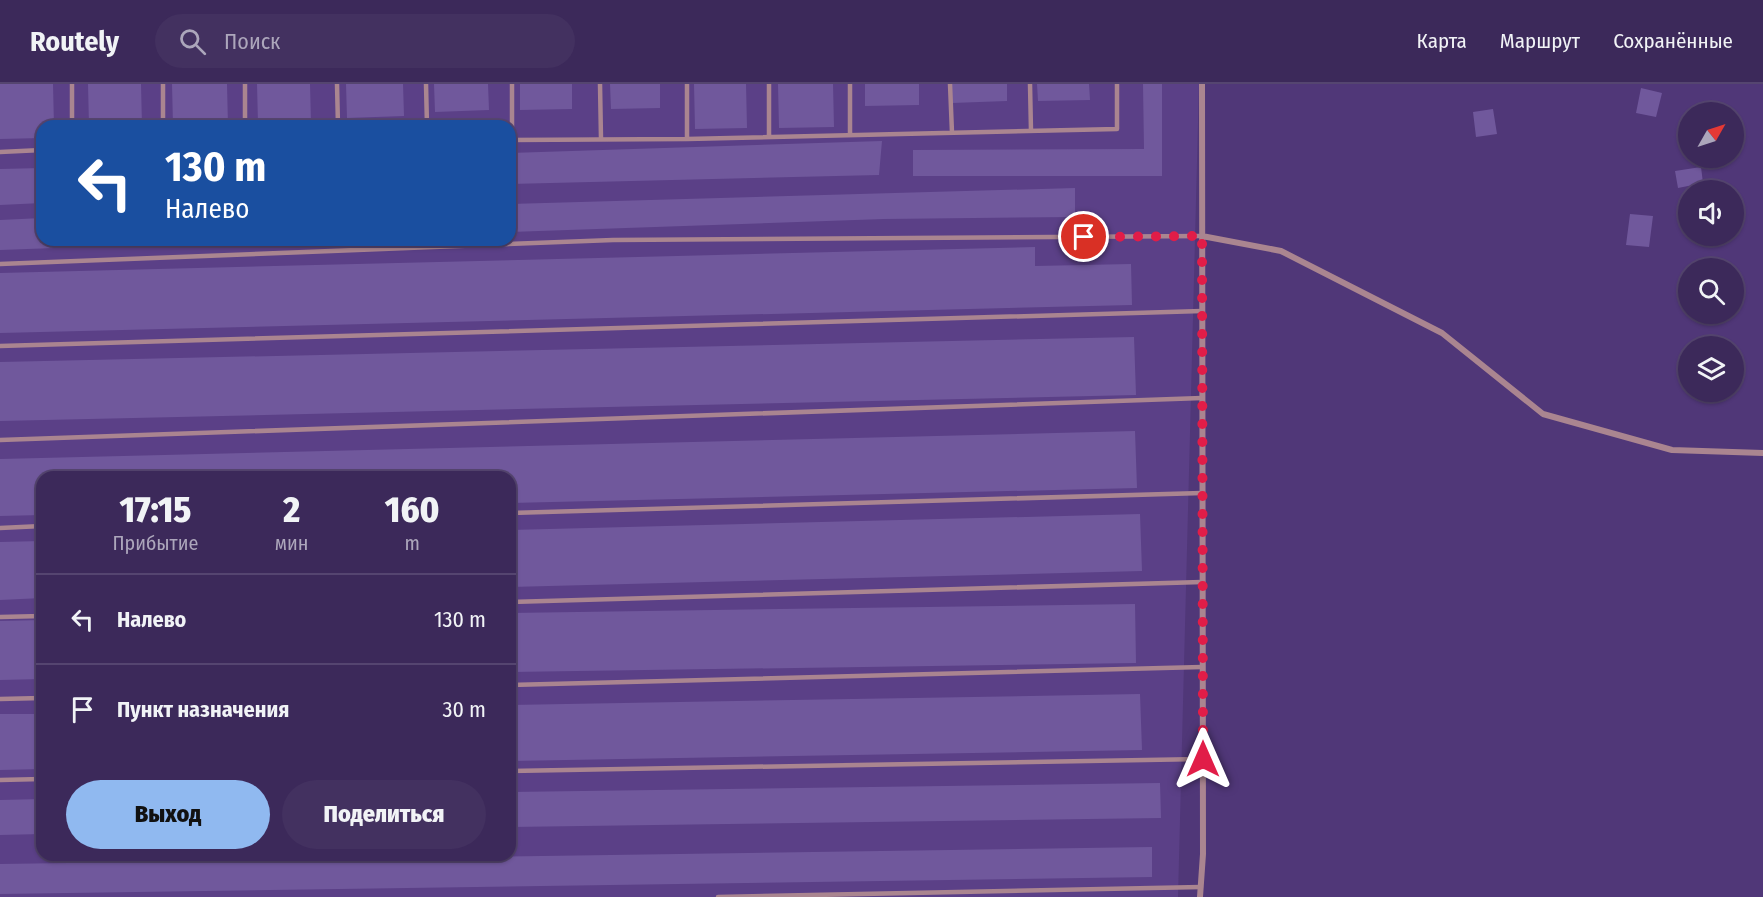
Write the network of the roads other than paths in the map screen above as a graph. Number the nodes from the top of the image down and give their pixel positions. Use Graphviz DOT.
graph roads {
  1 [pos="72,84"];
  2 [pos="163,84"];
  3 [pos="245,84"];
  4 [pos="337,84"];
  5 [pos="426,84"];
  6 [pos="512,84"];
  7 [pos="600,84"];
  8 [pos="687,84"];
  9 [pos="769,84"];
  10 [pos="850,84"];
  11 [pos="950,84"];
  12 [pos="1030,84"];
  13 [pos="1117,84"];
  14 [pos="1202,84"];
  15 [pos="72,120"];
  16 [pos="163,120"];
  17 [pos="245,120"];
  18 [pos="338,120"];
  19 [pos="427,120"];
  20 [pos="511,120"];
  21 [pos="1030,131"];
  22 [pos="952,133"];
  23 [pos="850,135"];
  24 [pos="769,137"];
  25 [pos="602,139"];
  26 [pos="687,139"];
  27 [pos="516,140"];
  28 [pos="36,150"];
  29 [pos="0,152"];
  30 [pos="1202,236"];
  31 [pos="516,244"];
  32 [pos="460,246"];
  33 [pos="0,264"];
  34 [pos="1202,311"];
  35 [pos="0,346"];
  36 [pos="1202,398"];
  37 [pos="0,440"];
  38 [pos="1763,453"];
  39 [pos="1202,493"];
  40 [pos="516,513"];
  41 [pos="36,526"];
  42 [pos="0,528"];
  43 [pos="1202,582"];
  44 [pos="516,602"];
  45 [pos="36,616"];
  46 [pos="0,617"];
  47 [pos="1202,667"];
  48 [pos="516,685"];
  49 [pos="36,698"];
  50 [pos="0,699"];
  51 [pos="1203,759"];
  52 [pos="516,771"];
  53 [pos="36,779"];
  54 [pos="0,780"];
  55 [pos="1201,887"];
  56 [pos="718,897"];
  57 [pos="1200,897"];
  1 -- 15 [label="lane"];
  2 -- 16 [label="lane"];
  3 -- 17 [label="lane"];
  4 -- 18 [label="lane"];
  5 -- 19 [label="lane"];
  6 -- 20 [label="lane"];
  7 -- 25 [label="lane"];
  8 -- 26 [label="lane"];
  9 -- 24 [label="lane"];
  10 -- 23 [label="lane"];
  11 -- 22 [label="lane"];
  12 -- 21 [label="lane"];
  13 -- 21 [label="lane"];
  14 -- 30 [label="street"];
  21 -- 22 [label="lane"];
  22 -- 23 [label="lane"];
  23 -- 24 [label="lane"];
  24 -- 26 [label="lane"];
  25 -- 26 [label="lane"];
  25 -- 27 [label="lane"];
  28 -- 29 [label="lane"];
  30 -- 31 [label="lane"];
  30 -- 34 [label="street"];
  30 -- 38 [label="street"];
  32 -- 33 [label="lane"];
  34 -- 35 [label="lane"];
  34 -- 36 [label="street"];
  36 -- 37 [label="lane"];
  36 -- 39 [label="street"];
  39 -- 40 [label="lane"];
  39 -- 43 [label="street"];
  41 -- 42 [label="lane"];
  43 -- 44 [label="lane"];
  43 -- 47 [label="street"];
  45 -- 46 [label="lane"];
  47 -- 48 [label="lane"];
  47 -- 51 [label="street"];
  49 -- 50 [label="lane"];
  51 -- 52 [label="lane"];
  51 -- 55 [label="street"];
  53 -- 54 [label="lane"];
  55 -- 56 [label="lane"];
  55 -- 57 [label="street"];
}
